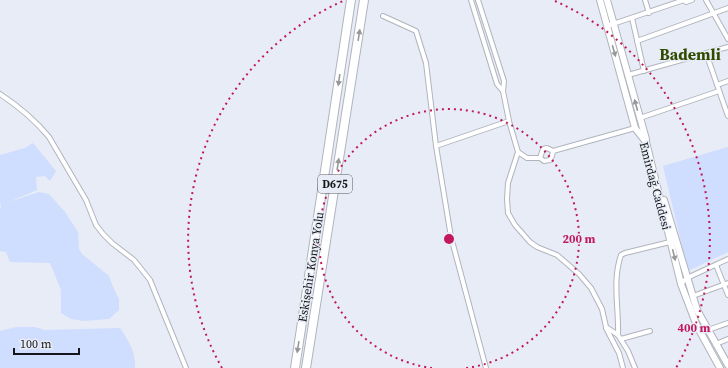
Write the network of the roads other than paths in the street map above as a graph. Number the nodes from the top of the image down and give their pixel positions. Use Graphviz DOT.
graph roads {
  1 [pos="351,0"];
  2 [pos="364,0"];
  3 [pos="471,0"];
  4 [pos="478,0"];
  5 [pos="600,0"];
  6 [pos="607,0"];
  7 [pos="645,0"];
  8 [pos="682,0"];
  9 [pos="692,0"];
  10 [pos="706,0"];
  11 [pos="728,8"];
  12 [pos="649,13"];
  13 [pos="713,13"];
  14 [pos="383,16"];
  15 [pos="632,18"];
  16 [pos="614,24"];
  17 [pos="607,26"];
  18 [pos="728,39"];
  19 [pos="637,40"];
  20 [pos="728,47"];
  21 [pos="706,53"];
  22 [pos="644,71"];
  23 [pos="628,75"];
  24 [pos="728,81"];
  25 [pos="717,85"];
  26 [pos="503,91"];
  27 [pos="719,91"];
  28 [pos="0,94"];
  29 [pos="728,116"];
  30 [pos="640,118"];
  31 [pos="509,121"];
  32 [pos="635,128"];
  33 [pos="436,146"];
  34 [pos="553,151"];
  35 [pos="518,152"];
  36 [pos="540,158"];
  37 [pos="670,242"];
  38 [pos="728,259"];
  39 [pos="716,265"];
  40 [pos="687,278"];
  41 [pos="726,283"];
  42 [pos="681,284"];
  43 [pos="728,295"];
  44 [pos="693,296"];
  45 [pos="728,323"];
  46 [pos="606,327"];
  47 [pos="708,330"];
  48 [pos="650,331"];
  49 [pos="618,335"];
  50 [pos="620,339"];
  51 [pos="728,339"];
  52 [pos="716,344"];
  53 [pos="728,365"];
  54 [pos="186,368"];
  55 [pos="295,368"];
  56 [pos="306,368"];
  57 [pos="486,368"];
  58 [pos="622,368"];
  59 [pos="635,368"];
  60 [pos="720,368"];
  1 -- 55 [label="highway, Eskişehir Konya Yolu / D675, one-way"];
  56 -- 2 [label="highway, D675, one-way"];
  3 -- 26 [label="street"];
  4 -- 26 [label="street"];
  5 -- 17 [label="main road, Emirdağ Caddesi"];
  6 -- 16 [label="main road, Emirdağ Caddesi"];
  7 -- 12 [label="street"];
  8 -- 9 [label="street"];
  8 -- 12 [label="street"];
  10 -- 13 [label="street"];
  11 -- 13 [label="street"];
  12 -- 15 [label="street"];
  13 -- 18 [label="street"];
  13 -- 19 [label="street"];
  14 -- 33 [label="street"];
  15 -- 16 [label="street"];
  15 -- 19 [label="street"];
  16 -- 17 [label="street"];
  16 -- 23 [label="main road, Emirdağ Caddesi"];
  17 -- 32 [label="main road, Emirdağ Caddesi, one-way"];
  19 -- 22 [label="street"];
  20 -- 21 [label="street"];
  21 -- 22 [label="street"];
  21 -- 25 [label="street"];
  22 -- 23 [label="street"];
  30 -- 23 [label="main road, Emirdağ Caddesi, one-way"];
  24 -- 25 [label="street"];
  25 -- 27 [label="street"];
  26 -- 31 [label="street"];
  27 -- 29 [label="street"];
  27 -- 30 [label="street"];
  28 -- 54 [label="street"];
  30 -- 40 [label="main road, Emirdağ Caddesi"];
  31 -- 33 [label="street"];
  31 -- 35 [label="street"];
  32 -- 34 [label="street"];
  32 -- 37 [label="main road, Emirdağ Caddesi"];
  33 -- 57 [label="street"];
  34 -- 36 [label="street"];
  34 -- 36 [label="street"];
  35 -- 36 [label="street"];
  35 -- 46 [label="street"];
  37 -- 42 [label="main road, Emirdağ Caddesi, one-way"];
  37 -- 49 [label="street"];
  38 -- 39 [label="street"];
  39 -- 40 [label="street"];
  39 -- 41 [label="street"];
  40 -- 42 [label="street"];
  40 -- 44 [label="main road, Emirdağ Caddesi"];
  41 -- 43 [label="street"];
  41 -- 44 [label="street"];
  42 -- 60 [label="main road, Emirdağ Caddesi"];
  44 -- 47 [label="main road, Emirdağ Caddesi"];
  45 -- 47 [label="street"];
  46 -- 49 [label="street"];
  46 -- 58 [label="street"];
  47 -- 52 [label="main road, Emirdağ Caddesi"];
  48 -- 50 [label="street"];
  49 -- 50 [label="street"];
  50 -- 59 [label="street"];
  51 -- 52 [label="street"];
  52 -- 53 [label="main road, Emirdağ Caddesi"];
}
